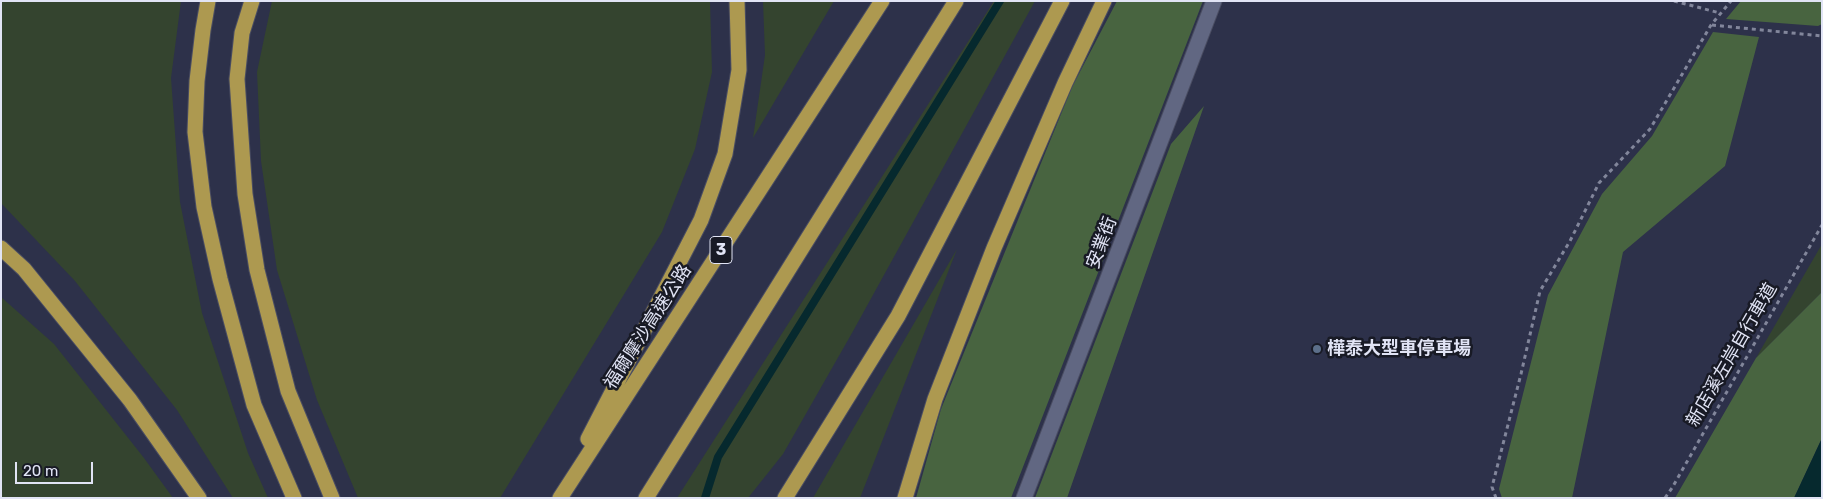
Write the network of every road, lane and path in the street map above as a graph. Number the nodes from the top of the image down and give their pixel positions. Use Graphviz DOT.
graph roads {
  1 [pos="208,1"];
  2 [pos="252,1"];
  3 [pos="737,1"];
  4 [pos="882,1"];
  5 [pos="956,1"];
  6 [pos="1062,1"];
  7 [pos="1104,1"];
  8 [pos="1214,1"];
  9 [pos="1674,1"];
  10 [pos="1731,1"];
  11 [pos="1720,13"];
  12 [pos="1711,25"];
  13 [pos="1822,36"];
  14 [pos="1822,225"];
  15 [pos="1,248"];
  16 [pos="200,498"];
  17 [pos="294,498"];
  18 [pos="332,498"];
  19 [pos="559,498"];
  20 [pos="646,498"];
  21 [pos="785,498"];
  22 [pos="905,498"];
  23 [pos="1024,498"];
  24 [pos="1496,498"];
  25 [pos="1665,498"];
  1 -- 17 [label="highway"];
  2 -- 18 [label="highway"];
  3 -- 19 [label="highway"];
  4 -- 19 [label="highway, 福爾摩沙高速公路 / 3"];
  5 -- 20 [label="highway"];
  6 -- 21 [label="highway"];
  7 -- 22 [label="highway"];
  8 -- 23 [label="street, 安業街"];
  9 -- 11 [label="path"];
  10 -- 11 [label="path"];
  11 -- 12 [label="path"];
  12 -- 13 [label="path"];
  12 -- 24 [label="path"];
  14 -- 25 [label="path, 新店溪左岸自行車道"];
  15 -- 16 [label="highway"];
}
